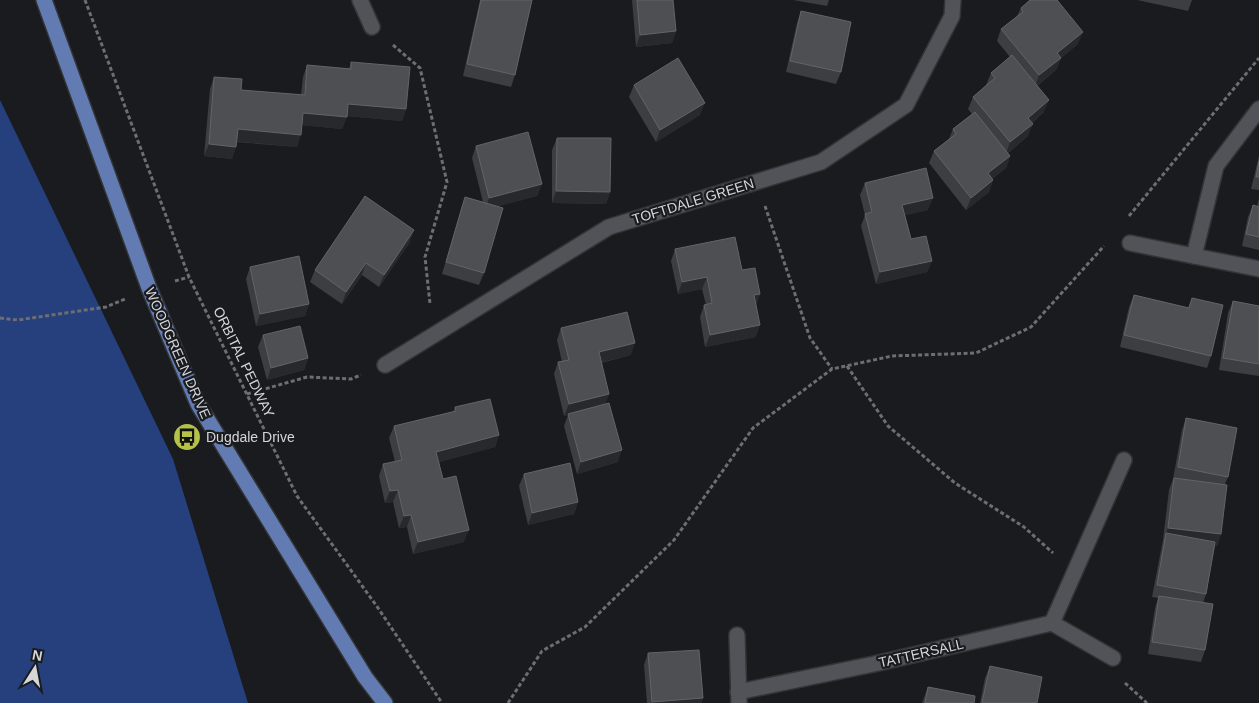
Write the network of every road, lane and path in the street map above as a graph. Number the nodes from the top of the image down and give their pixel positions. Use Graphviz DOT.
graph roads {
  1 [pos="44,0"];
  2 [pos="85,0"];
  3 [pos="360,0"];
  4 [pos="953,0"];
  5 [pos="372,27"];
  6 [pos="1259,58"];
  7 [pos="1259,109"];
  8 [pos="757,182"];
  9 [pos="1126,220"];
  10 [pos="1110,239"];
  11 [pos="1130,243"];
  12 [pos="1194,256"];
  13 [pos="1259,270"];
  14 [pos="189,277"];
  15 [pos="149,288"];
  16 [pos="0,318"];
  17 [pos="433,335"];
  18 [pos="385,365"];
  19 [pos="847,366"];
  20 [pos="832,369"];
  21 [pos="247,394"];
  22 [pos="1124,460"];
  23 [pos="1073,576"];
  24 [pos="1052,623"];
  25 [pos="737,635"];
  26 [pos="1113,658"];
  27 [pos="739,697"];
  28 [pos="385,703"];
  29 [pos="442,703"];
  30 [pos="508,703"];
  1 -- 15 [label="main road, WOODGREEN DRIVE"];
  2 -- 14 [label="path, ORBITAL PEDWAY"];
  3 -- 5 [label="street"];
  4 -- 8 [label="street, TOFTDALE GREEN"];
  5 -- 17 [label="path"];
  6 -- 9 [label="path"];
  7 -- 12 [label="street"];
  8 -- 17 [label="street, TOFTDALE GREEN"];
  8 -- 20 [label="path"];
  10 -- 19 [label="path"];
  11 -- 12 [label="street"];
  12 -- 13 [label="street"];
  14 -- 15 [label="path"];
  14 -- 21 [label="path, ORBITAL PEDWAY"];
  15 -- 16 [label="path"];
  15 -- 28 [label="main road, WOODGREEN DRIVE"];
  17 -- 18 [label="street, TOFTDALE GREEN"];
  18 -- 21 [label="path"];
  19 -- 20 [label="path"];
  19 -- 23 [label="path"];
  20 -- 30 [label="path"];
  21 -- 29 [label="path, ORBITAL PEDWAY"];
  22 -- 23 [label="street"];
  23 -- 24 [label="street"];
  24 -- 26 [label="street"];
  24 -- 27 [label="street, TATTERSALL"];
  25 -- 27 [label="street"];
}
